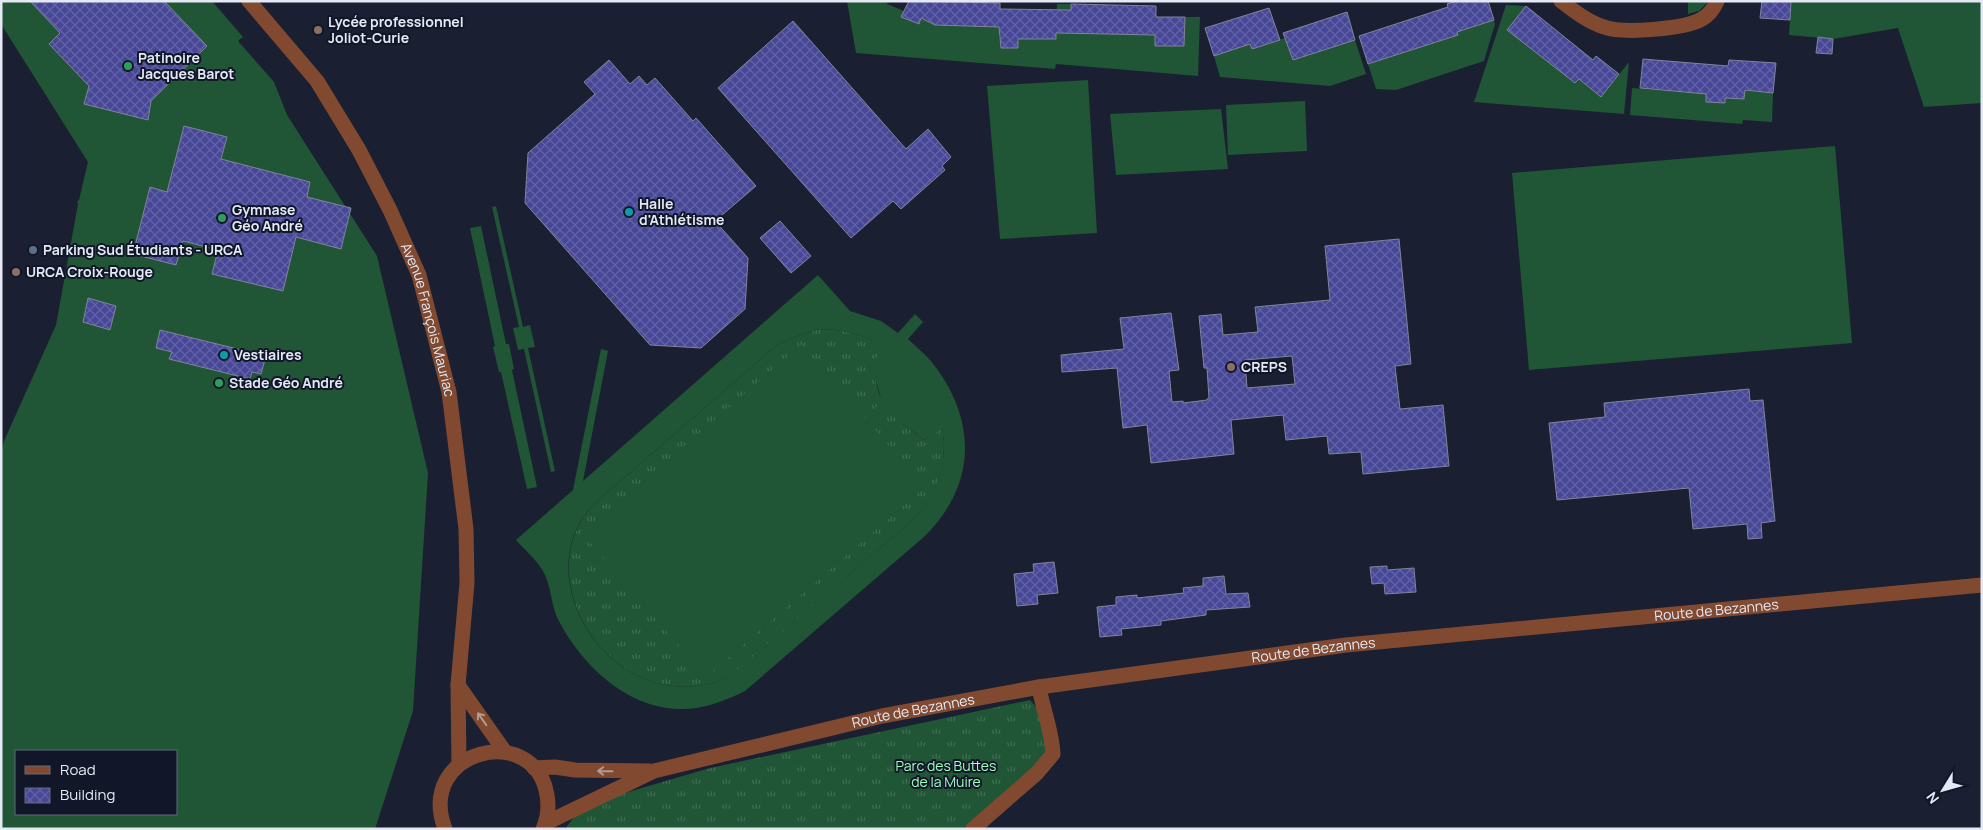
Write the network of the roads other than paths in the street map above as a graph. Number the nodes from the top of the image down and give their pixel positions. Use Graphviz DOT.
graph roads {
  1 [pos="249,1"];
  2 [pos="1561,1"];
  3 [pos="1717,1"];
  4 [pos="1982,585"];
  5 [pos="458,685"];
  6 [pos="1040,687"];
  7 [pos="505,752"];
  8 [pos="459,764"];
  9 [pos="534,768"];
  10 [pos="654,771"];
  11 [pos="441,825"];
  12 [pos="544,826"];
  13 [pos="973,829"];
  1 -- 5 [label="street, Avenue François Mauriac"];
  2 -- 3 [label="street"];
  4 -- 6 [label="street, Route de Bezannes"];
  7 -- 5 [label="street, one-way"];
  5 -- 8 [label="street, Avenue François Mauriac"];
  6 -- 10 [label="street, Route de Bezannes"];
  6 -- 13 [label="street"];
  7 -- 8 [label="street"];
  7 -- 9 [label="street"];
  8 -- 11 [label="street"];
  10 -- 9 [label="street, Route de Bezannes, one-way"];
  9 -- 12 [label="street"];
  10 -- 12 [label="street, Route de Bezannes"];
}
